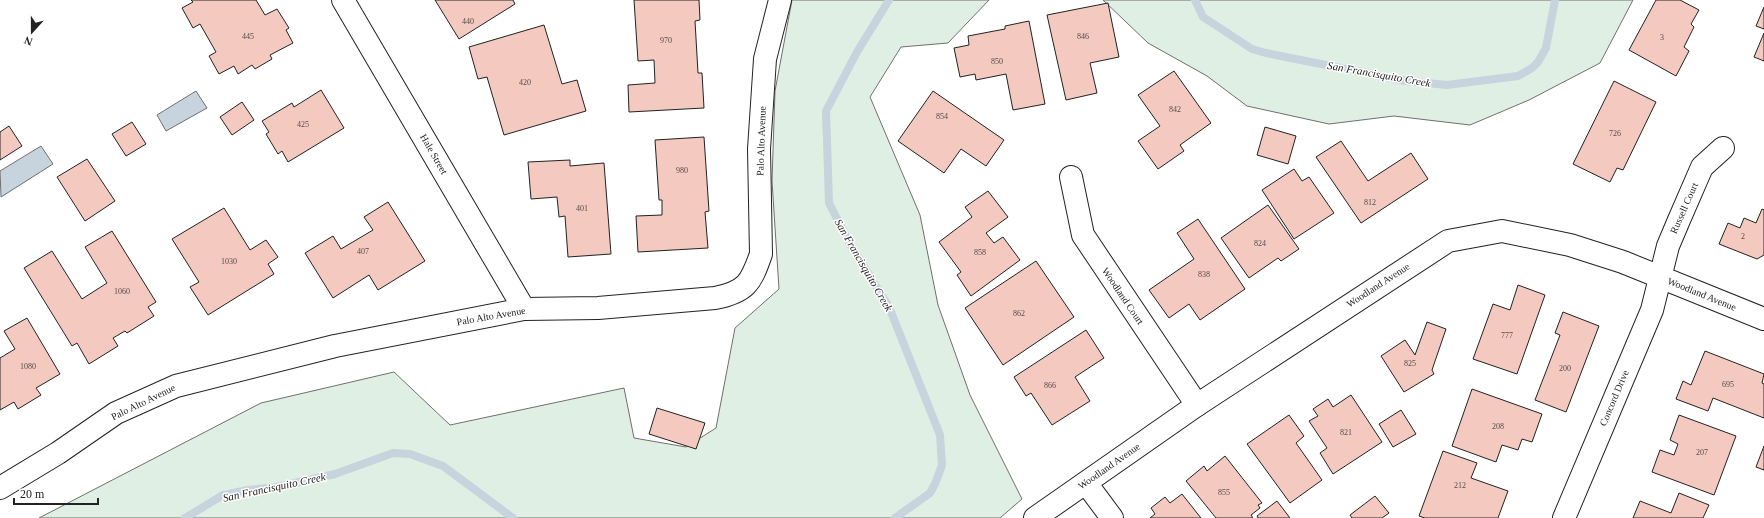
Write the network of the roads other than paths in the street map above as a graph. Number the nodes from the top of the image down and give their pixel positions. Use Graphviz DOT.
graph roads {
  1 [pos="343,0"];
  2 [pos="780,0"];
  3 [pos="1724,148"];
  4 [pos="1071,177"];
  5 [pos="1661,278"];
  6 [pos="524,309"];
  7 [pos="1764,319"];
  8 [pos="1197,405"];
  9 [pos="1086,483"];
  10 [pos="0,488"];
  11 [pos="1035,518"];
  12 [pos="1112,518"];
  13 [pos="1564,518"];
  1 -- 6 [label="street, Hale Street"];
  2 -- 6 [label="street, Palo Alto Avenue"];
  3 -- 5 [label="street, Russell Court"];
  4 -- 8 [label="street, Woodland Court"];
  5 -- 7 [label="street, Woodland Avenue"];
  5 -- 8 [label="street, Woodland Avenue"];
  5 -- 13 [label="street, Concord Drive"];
  6 -- 10 [label="street, Palo Alto Avenue"];
  8 -- 9 [label="street, Woodland Avenue"];
  9 -- 11 [label="street, Woodland Avenue"];
  9 -- 12 [label="street"];
}
